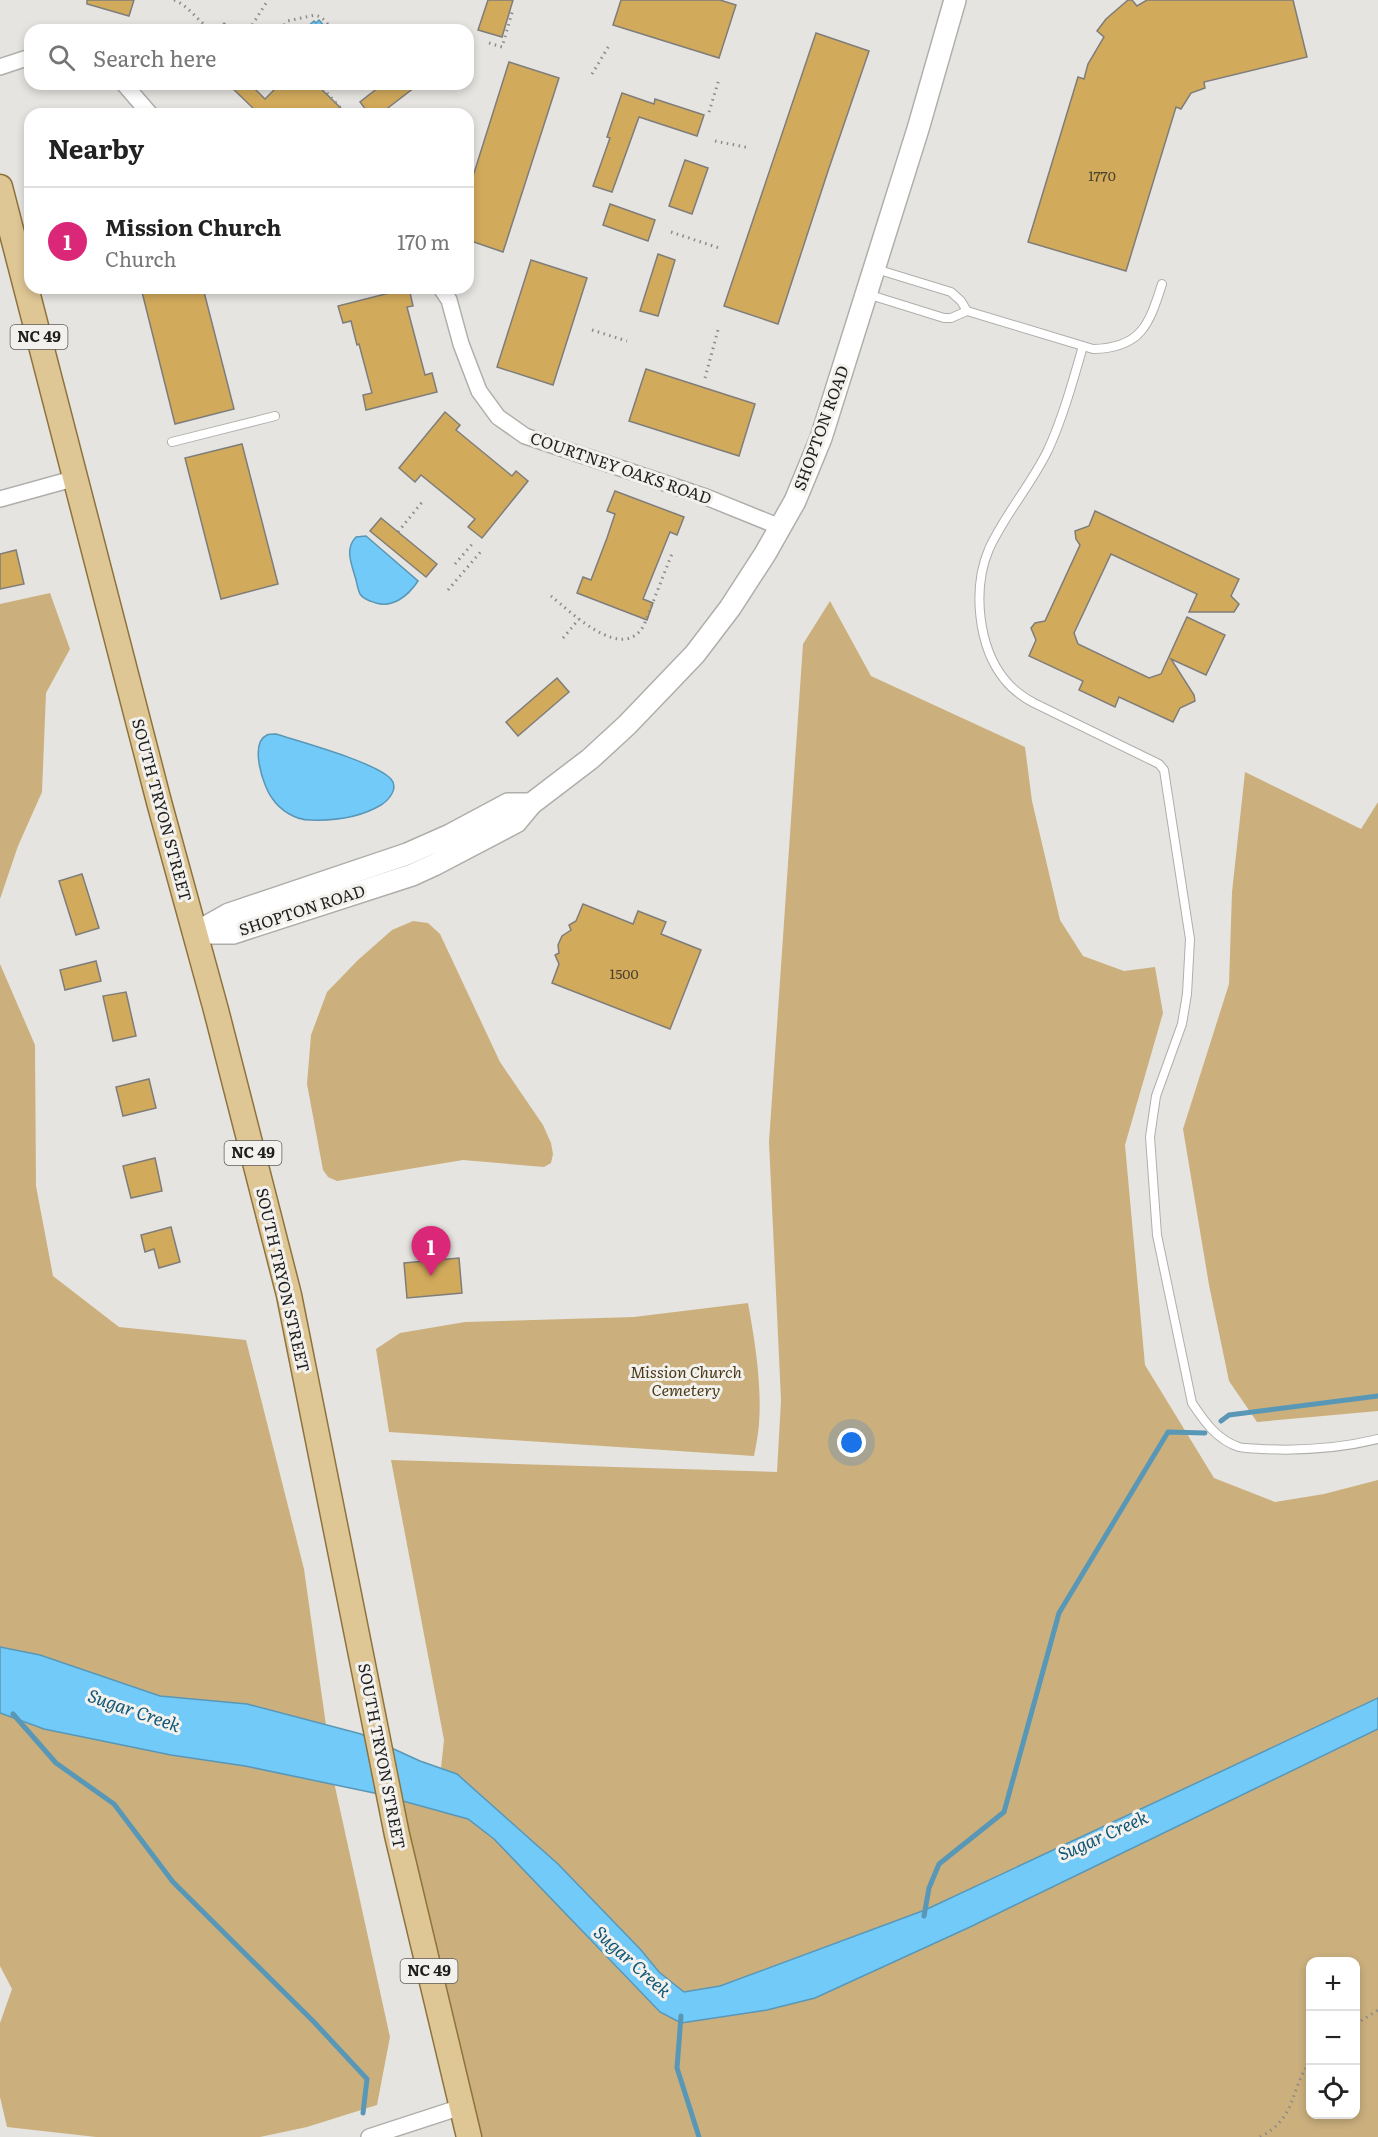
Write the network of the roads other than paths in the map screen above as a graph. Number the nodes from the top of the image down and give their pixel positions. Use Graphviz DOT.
graph roads {
  1 [pos="955,0"];
  2 [pos="24,59"];
  3 [pos="0,66"];
  4 [pos="129,90"];
  5 [pos="145,108"];
  6 [pos="0,187"];
  7 [pos="873,268"];
  8 [pos="24,279"];
  9 [pos="1162,284"];
  10 [pos="28,294"];
  11 [pos="445,294"];
  12 [pos="865,294"];
  13 [pos="967,311"];
  14 [pos="1083,346"];
  15 [pos="275,417"];
  16 [pos="172,442"];
  17 [pos="76,478"];
  18 [pos="0,499"];
  19 [pos="780,527"];
  20 [pos="195,933"];
  21 [pos="1378,1439"];
  22 [pos="461,2107"];
  23 [pos="369,2137"];
  24 [pos="470,2137"];
  1 -- 7 [label="street, SHOPTON ROAD"];
  2 -- 3 [label="street"];
  4 -- 5 [label="street"];
  6 -- 8 [label="main road, SOUTH TRYON STREET / NC 49"];
  7 -- 12 [label="street, SHOPTON ROAD"];
  7 -- 13 [label="lane"];
  9 -- 14 [label="lane"];
  10 -- 17 [label="main road, SOUTH TRYON STREET / NC 49"];
  11 -- 19 [label="street, COURTNEY OAKS ROAD"];
  12 -- 13 [label="lane"];
  12 -- 19 [label="street, SHOPTON ROAD"];
  13 -- 14 [label="lane"];
  14 -- 21 [label="lane"];
  15 -- 16 [label="lane"];
  17 -- 18 [label="street"];
  17 -- 20 [label="main road, SOUTH TRYON STREET / NC 49"];
  19 -- 20 [label="street, SHOPTON ROAD"];
  20 -- 22 [label="main road, SOUTH TRYON STREET / NC 49"];
  22 -- 23 [label="street"];
  22 -- 24 [label="main road, SOUTH TRYON STREET / NC 49"];
}
